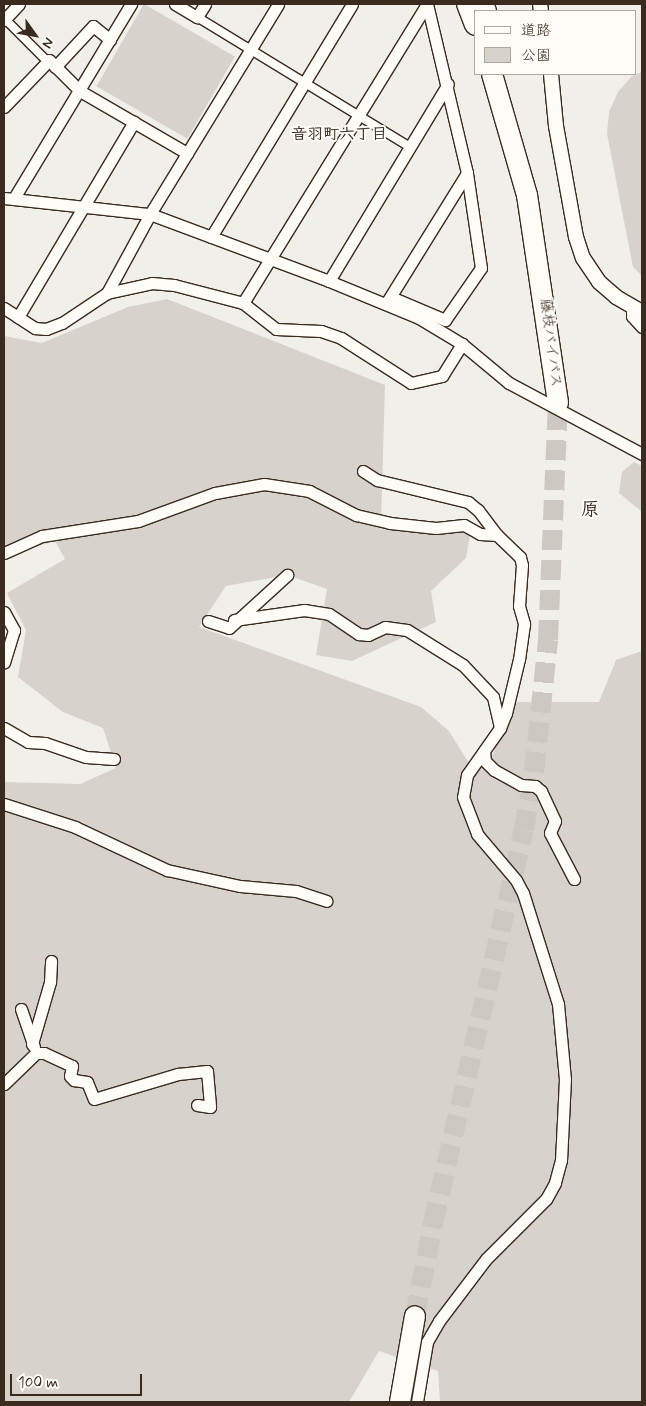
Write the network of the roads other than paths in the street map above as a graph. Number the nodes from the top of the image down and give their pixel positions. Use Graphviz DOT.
graph roads {
  1 [pos="19,4"];
  2 [pos="131,4"];
  3 [pos="175,4"];
  4 [pos="205,4"];
  5 [pos="278,4"];
  6 [pos="352,4"];
  7 [pos="467,4"];
  8 [pos="197,17"];
  9 [pos="4,19"];
  10 [pos="473,19"];
  11 [pos="110,40"];
  12 [pos="249,51"];
  13 [pos="51,64"];
  14 [pos="492,75"];
  15 [pos="504,75"];
  16 [pos="551,75"];
  17 [pos="304,84"];
  18 [pos="448,84"];
  19 [pos="80,91"];
  20 [pos="4,107"];
  21 [pos="358,116"];
  22 [pos="134,122"];
  23 [pos="410,147"];
  24 [pos="187,153"];
  25 [pos="466,174"];
  26 [pos="9,198"];
  27 [pos="84,206"];
  28 [pos="150,214"];
  29 [pos="211,236"];
  30 [pos="271,260"];
  31 [pos="329,281"];
  32 [pos="107,293"];
  33 [pos="388,301"];
  34 [pos="243,303"];
  35 [pos="4,308"];
  36 [pos="637,309"];
  37 [pos="18,317"];
  38 [pos="642,327"];
  39 [pos="462,344"];
  40 [pos="642,454"];
  41 [pos="363,471"];
  42 [pos="497,535"];
  43 [pos="4,552"];
  44 [pos="287,575"];
  45 [pos="4,612"];
  46 [pos="234,620"];
  47 [pos="208,621"];
  48 [pos="4,663"];
  49 [pos="4,728"];
  50 [pos="500,728"];
  51 [pos="484,751"];
  52 [pos="114,759"];
  53 [pos="4,804"];
  54 [pos="574,879"];
  55 [pos="326,901"];
  56 [pos="51,961"];
  57 [pos="21,1009"];
  58 [pos="34,1049"];
  59 [pos="4,1084"];
  60 [pos="197,1106"];
  61 [pos="415,1316"];
  62 [pos="400,1402"];
  63 [pos="417,1402"];
  1 -- 9 [label="street"];
  2 -- 11 [label="street"];
  3 -- 8 [label="street"];
  4 -- 8 [label="street"];
  5 -- 12 [label="street"];
  6 -- 17 [label="street"];
  7 -- 10 [label="highway"];
  8 -- 12 [label="street"];
  9 -- 13 [label="street"];
  11 -- 13 [label="street"];
  11 -- 19 [label="street"];
  12 -- 17 [label="street"];
  12 -- 24 [label="street"];
  13 -- 19 [label="street"];
  13 -- 20 [label="street"];
  14 -- 15 [label="highway, 藤枝バイパス"];
  16 -- 36 [label="street"];
  17 -- 21 [label="street"];
  17 -- 29 [label="street"];
  18 -- 21 [label="street"];
  18 -- 23 [label="street"];
  18 -- 25 [label="street"];
  19 -- 22 [label="street"];
  19 -- 26 [label="street"];
  21 -- 23 [label="street"];
  21 -- 30 [label="street"];
  22 -- 24 [label="street"];
  22 -- 27 [label="street"];
  23 -- 31 [label="street"];
  24 -- 28 [label="street"];
  25 -- 33 [label="street"];
  25 -- 33 [label="street"];
  26 -- 27 [label="street"];
  27 -- 28 [label="street"];
  27 -- 37 [label="street"];
  28 -- 29 [label="street"];
  28 -- 32 [label="street"];
  29 -- 30 [label="street"];
  30 -- 31 [label="street"];
  30 -- 34 [label="street"];
  31 -- 33 [label="street"];
  32 -- 34 [label="street"];
  32 -- 37 [label="street"];
  33 -- 39 [label="street"];
  34 -- 39 [label="street"];
  35 -- 37 [label="street"];
  36 -- 38 [label="street"];
  39 -- 40 [label="street"];
  41 -- 42 [label="street"];
  42 -- 43 [label="street"];
  42 -- 50 [label="street"];
  44 -- 46 [label="street"];
  45 -- 48 [label="street"];
  46 -- 47 [label="street"];
  46 -- 50 [label="street"];
  49 -- 52 [label="street"];
  50 -- 51 [label="street"];
  51 -- 54 [label="street"];
  51 -- 63 [label="street"];
  53 -- 55 [label="street"];
  56 -- 58 [label="street"];
  57 -- 58 [label="street"];
  58 -- 59 [label="street"];
  58 -- 60 [label="street"];
  61 -- 62 [label="highway"];
}
